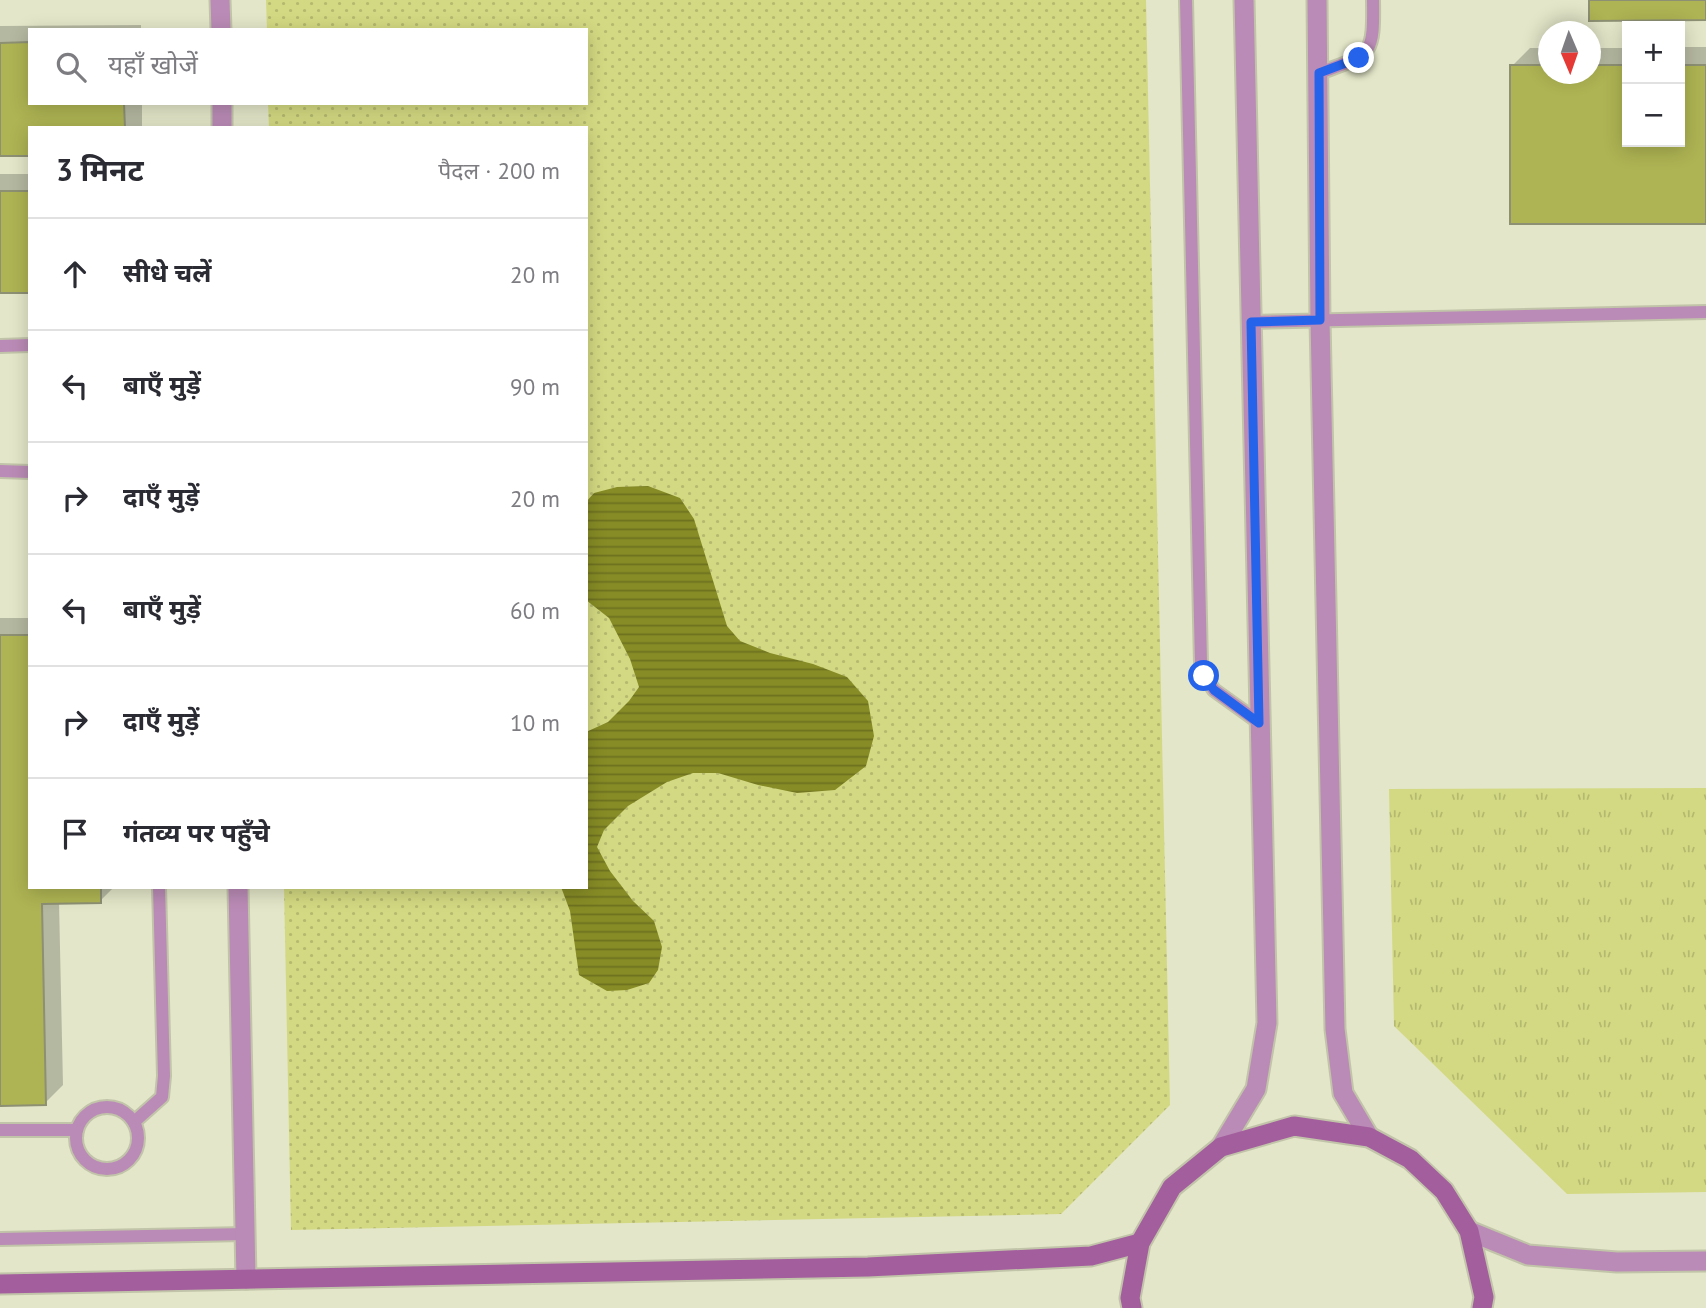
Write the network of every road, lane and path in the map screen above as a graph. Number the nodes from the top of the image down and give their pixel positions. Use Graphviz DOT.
graph roads {
  1 [pos="220,0"];
  2 [pos="1186,0"];
  3 [pos="1244,0"];
  4 [pos="1317,0"];
  5 [pos="1373,0"];
  6 [pos="220,28"];
  7 [pos="1319,73"];
  8 [pos="222,105"];
  9 [pos="222,126"];
  10 [pos="1706,312"];
  11 [pos="1320,320"];
  12 [pos="1251,322"];
  13 [pos="28,345"];
  14 [pos="0,346"];
  15 [pos="0,471"];
  16 [pos="28,471"];
  17 [pos="1259,723"];
  18 [pos="159,889"];
  19 [pos="238,889"];
  20 [pos="134,1122"];
  21 [pos="0,1130"];
  22 [pos="77,1130"];
  23 [pos="1369,1137"];
  24 [pos="1222,1147"];
  25 [pos="1469,1231"];
  26 [pos="245,1234"];
  27 [pos="0,1240"];
  28 [pos="1140,1242"];
  29 [pos="1706,1261"];
  30 [pos="246,1279"];
  31 [pos="0,1284"];
  32 [pos="1132,1308"];
  33 [pos="1482,1308"];
  1 -- 6 [label="street"];
  2 -- 17 [label="lane"];
  3 -- 12 [label="street"];
  4 -- 7 [label="street"];
  5 -- 7 [label="lane"];
  7 -- 11 [label="street"];
  8 -- 9 [label="street"];
  10 -- 11 [label="lane"];
  11 -- 12 [label="lane"];
  11 -- 23 [label="street"];
  12 -- 17 [label="street"];
  13 -- 14 [label="lane"];
  15 -- 16 [label="lane"];
  17 -- 24 [label="street"];
  18 -- 20 [label="lane"];
  19 -- 26 [label="street"];
  20 -- 22 [label="lane"];
  20 -- 22 [label="lane"];
  21 -- 22 [label="lane"];
  23 -- 24 [label="main road"];
  23 -- 25 [label="main road"];
  24 -- 28 [label="main road"];
  25 -- 29 [label="street"];
  25 -- 33 [label="main road"];
  26 -- 27 [label="lane"];
  26 -- 30 [label="street"];
  28 -- 30 [label="main road"];
  28 -- 32 [label="main road"];
  30 -- 31 [label="main road"];
}
